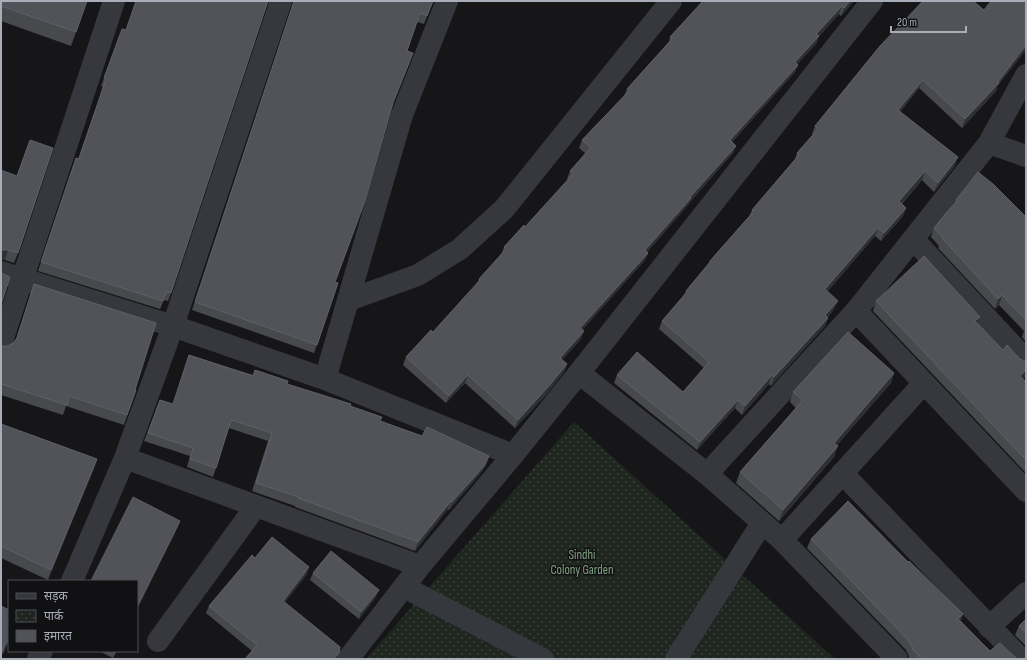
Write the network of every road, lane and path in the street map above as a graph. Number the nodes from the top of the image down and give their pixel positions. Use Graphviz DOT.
graph roads {
  1 [pos="114,1"];
  2 [pos="281,1"];
  3 [pos="447,1"];
  4 [pos="671,1"];
  5 [pos="872,1"];
  6 [pos="1026,75"];
  7 [pos="989,143"];
  8 [pos="1026,156"];
  9 [pos="913,239"];
  10 [pos="1,272"];
  11 [pos="22,279"];
  12 [pos="349,300"];
  13 [pos="856,311"];
  14 [pos="172,326"];
  15 [pos="1,344"];
  16 [pos="1026,360"];
  17 [pos="578,373"];
  18 [pos="325,379"];
  19 [pos="924,383"];
  20 [pos="513,455"];
  21 [pos="124,458"];
  22 [pos="842,473"];
  23 [pos="707,474"];
  24 [pos="1026,491"];
  25 [pos="256,506"];
  26 [pos="762,523"];
  27 [pos="782,540"];
  28 [pos="420,566"];
  29 [pos="72,580"];
  30 [pos="404,587"];
  31 [pos="1026,593"];
  32 [pos="989,626"];
  33 [pos="158,641"];
  34 [pos="348,659"];
  35 [pos="543,659"];
  36 [pos="676,659"];
  37 [pos="897,659"];
  38 [pos="1021,659"];
  1 -- 11 [label="street"];
  2 -- 14 [label="street"];
  3 -- 12 [label="street"];
  4 -- 12 [label="street"];
  5 -- 17 [label="street"];
  6 -- 7 [label="street"];
  7 -- 8 [label="street"];
  7 -- 9 [label="street"];
  9 -- 13 [label="street"];
  9 -- 16 [label="street"];
  10 -- 11 [label="street"];
  11 -- 14 [label="street"];
  11 -- 15 [label="street"];
  12 -- 18 [label="street"];
  13 -- 19 [label="street"];
  13 -- 23 [label="street"];
  14 -- 18 [label="street"];
  14 -- 21 [label="street"];
  17 -- 20 [label="street"];
  17 -- 23 [label="street"];
  18 -- 20 [label="street"];
  19 -- 22 [label="street"];
  19 -- 24 [label="street"];
  20 -- 28 [label="street"];
  21 -- 25 [label="street"];
  21 -- 29 [label="street"];
  22 -- 27 [label="street"];
  22 -- 32 [label="street"];
  23 -- 26 [label="street"];
  25 -- 28 [label="street"];
  25 -- 33 [label="street"];
  26 -- 27 [label="street"];
  26 -- 36 [label="street"];
  27 -- 37 [label="street"];
  28 -- 30 [label="street"];
  30 -- 34 [label="street"];
  30 -- 35 [label="street"];
  31 -- 32 [label="street"];
  32 -- 38 [label="street"];
}
